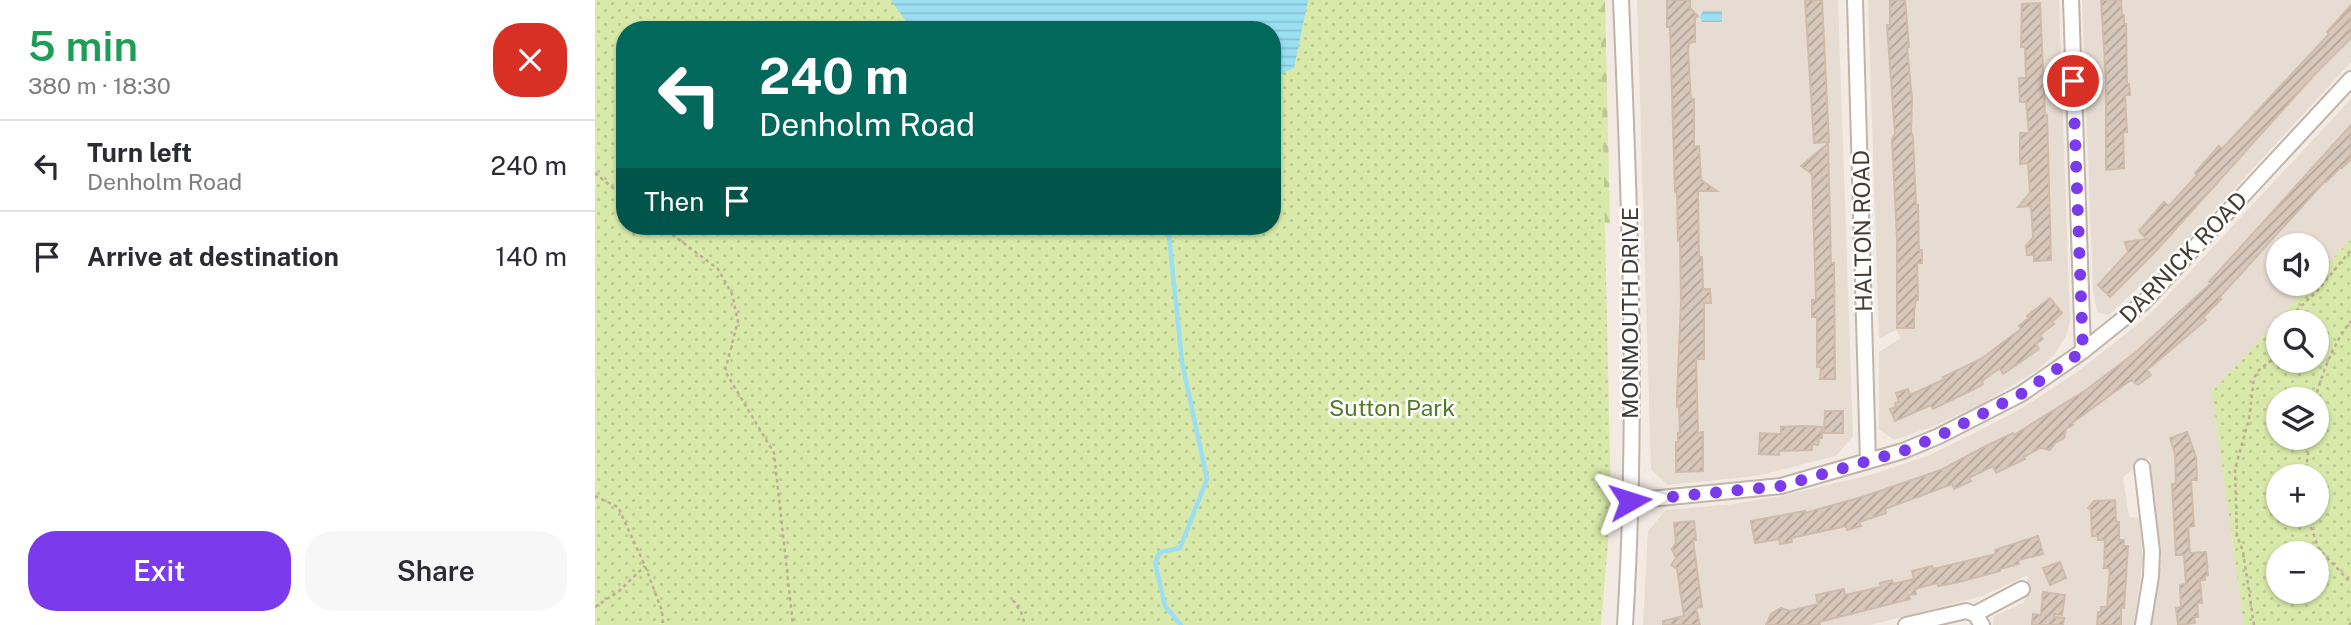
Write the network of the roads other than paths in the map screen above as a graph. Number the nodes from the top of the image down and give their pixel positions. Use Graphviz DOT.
graph roads {
  1 [pos="1621,0"];
  2 [pos="1855,0"];
  3 [pos="2071,0"];
  4 [pos="2351,79"];
  5 [pos="2083,351"];
  6 [pos="1868,461"];
  7 [pos="2142,467"];
  8 [pos="1630,501"];
  9 [pos="2021,589"];
  10 [pos="1979,619"];
  11 [pos="1625,625"];
  12 [pos="1906,625"];
  13 [pos="2143,625"];
  1 -- 8 [label="street, MONMOUTH DRIVE"];
  2 -- 6 [label="street, HALTON ROAD"];
  3 -- 5 [label="street"];
  4 -- 5 [label="street, DARNICK ROAD"];
  5 -- 6 [label="street, DARNICK ROAD"];
  6 -- 8 [label="street, DARNICK ROAD"];
  7 -- 13 [label="street"];
  8 -- 11 [label="street, MONMOUTH DRIVE"];
  9 -- 10 [label="street"];
  10 -- 12 [label="street"];
}
